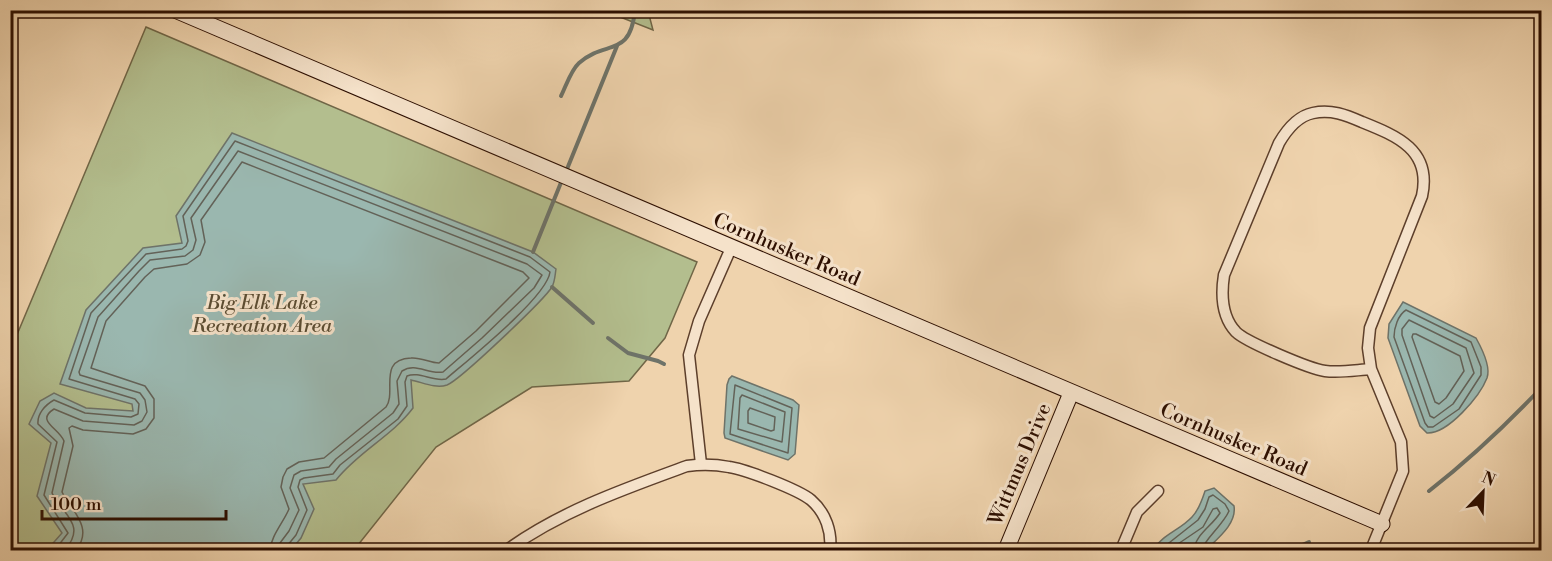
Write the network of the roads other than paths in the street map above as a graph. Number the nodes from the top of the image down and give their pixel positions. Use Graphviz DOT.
graph roads {
  1 [pos="176,10"];
  2 [pos="731,248"];
  3 [pos="1371,369"];
  4 [pos="1071,393"];
  5 [pos="701,464"];
  6 [pos="1158,491"];
  7 [pos="1382,524"];
  8 [pos="507,550"];
  9 [pos="830,550"];
  10 [pos="1006,550"];
  11 [pos="1120,550"];
  12 [pos="1371,550"];
  1 -- 2 [label="street, Cornhusker Road"];
  2 -- 4 [label="street, Cornhusker Road"];
  2 -- 5 [label="street"];
  3 -- 3 [label="street"];
  3 -- 7 [label="street"];
  4 -- 7 [label="street, Cornhusker Road"];
  4 -- 10 [label="street, Wittmus Drive"];
  5 -- 8 [label="street"];
  5 -- 9 [label="street"];
  6 -- 11 [label="street"];
  7 -- 12 [label="street"];
}
